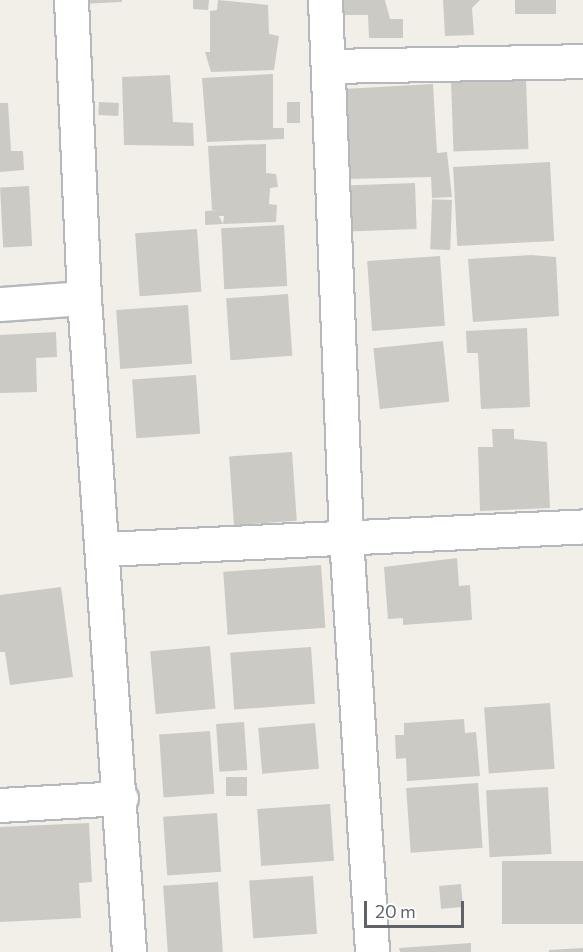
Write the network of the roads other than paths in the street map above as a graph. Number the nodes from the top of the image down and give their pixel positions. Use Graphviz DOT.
graph roads {
  1 [pos="70,0"];
  2 [pos="325,0"];
  3 [pos="329,66"];
  4 [pos="582,69"];
  5 [pos="84,297"];
  6 [pos="0,304"];
  7 [pos="583,525"];
  8 [pos="346,537"];
  9 [pos="104,549"];
  10 [pos="121,798"];
  11 [pos="0,805"];
  12 [pos="129,952"];
  13 [pos="372,952"];
  1 -- 5 [label="street"];
  2 -- 3 [label="street"];
  3 -- 4 [label="street"];
  3 -- 8 [label="street"];
  5 -- 6 [label="street"];
  5 -- 9 [label="street"];
  7 -- 8 [label="street"];
  8 -- 9 [label="street"];
  8 -- 13 [label="street"];
  9 -- 10 [label="street"];
  10 -- 11 [label="street"];
  10 -- 12 [label="street"];
}
